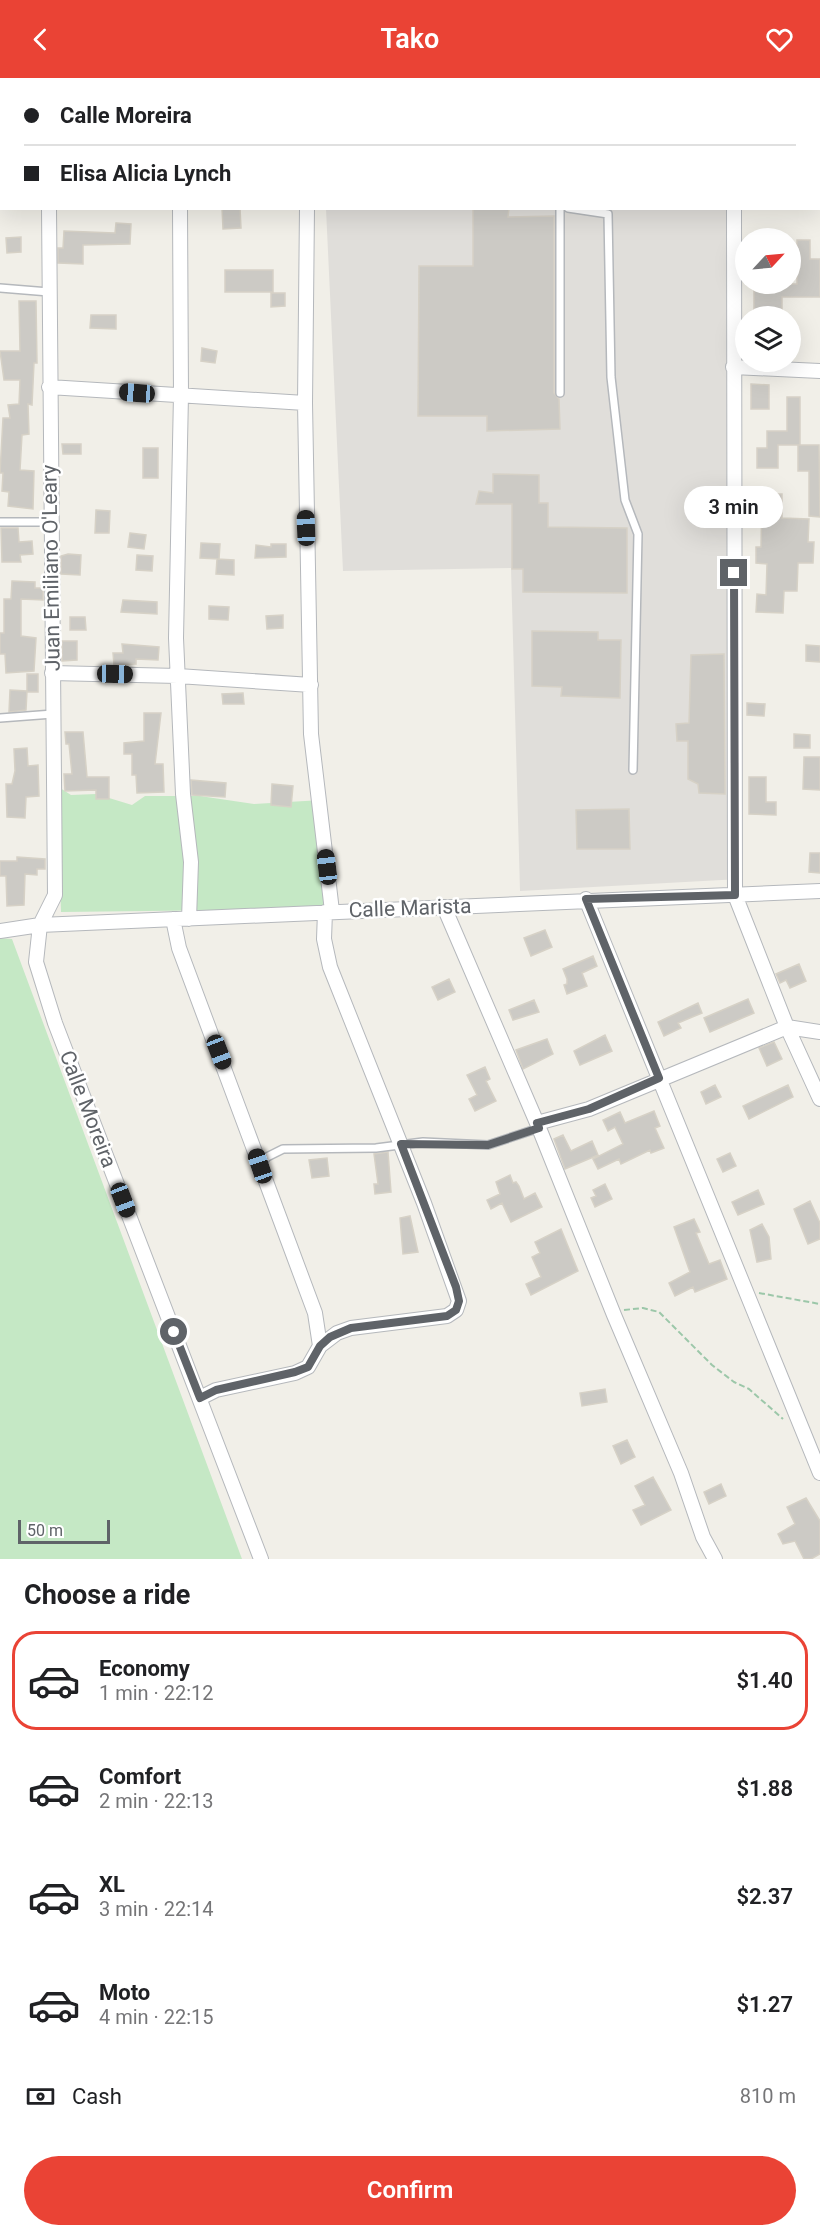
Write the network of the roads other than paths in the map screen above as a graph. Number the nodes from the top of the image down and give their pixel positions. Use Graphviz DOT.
graph roads {
  1 [pos="49,210"];
  2 [pos="180,210"];
  3 [pos="307,210"];
  4 [pos="560,210"];
  5 [pos="581,210"];
  6 [pos="734,210"];
  7 [pos="0,288"];
  8 [pos="48,292"];
  9 [pos="733,367"];
  10 [pos="820,371"];
  11 [pos="49,387"];
  12 [pos="560,393"];
  13 [pos="181,395"];
  14 [pos="305,403"];
  15 [pos="0,522"];
  16 [pos="51,522"];
  17 [pos="52,673"];
  18 [pos="178,676"];
  19 [pos="311,685"];
  20 [pos="53,714"];
  21 [pos="0,718"];
  22 [pos="633,770"];
  23 [pos="820,891"];
  24 [pos="735,895"];
  25 [pos="586,899"];
  26 [pos="444,907"];
  27 [pos="329,911"];
  28 [pos="173,919"];
  29 [pos="189,919"];
  30 [pos="40,925"];
  31 [pos="0,931"];
  32 [pos="787,1027"];
  33 [pos="820,1032"];
  34 [pos="659,1078"];
  35 [pos="820,1099"];
  36 [pos="538,1126"];
  37 [pos="401,1144"];
  38 [pos="260,1166"];
  39 [pos="320,1346"];
  40 [pos="200,1398"];
  41 [pos="820,1473"];
  42 [pos="261,1559"];
  43 [pos="715,1559"];
  1 -- 8 [label="street, Juan Emiliano O'Leary"];
  2 -- 13 [label="street"];
  3 -- 14 [label="street"];
  4 -- 12 [label="lane"];
  5 -- 22 [label="lane"];
  6 -- 9 [label="street"];
  7 -- 8 [label="lane"];
  8 -- 11 [label="street, Juan Emiliano O'Leary"];
  9 -- 10 [label="street"];
  9 -- 24 [label="street"];
  11 -- 13 [label="street"];
  11 -- 16 [label="street, Juan Emiliano O'Leary"];
  13 -- 14 [label="street"];
  13 -- 18 [label="street"];
  14 -- 19 [label="street"];
  15 -- 16 [label="lane"];
  16 -- 17 [label="street, Juan Emiliano O'Leary"];
  17 -- 18 [label="street"];
  17 -- 20 [label="street, Juan Emiliano O'Leary"];
  18 -- 19 [label="street"];
  18 -- 29 [label="street"];
  19 -- 27 [label="street"];
  20 -- 21 [label="lane"];
  20 -- 30 [label="street, Juan Emiliano O'Leary"];
  23 -- 24 [label="street, Calle Marista"];
  24 -- 25 [label="street, Calle Marista"];
  24 -- 32 [label="street"];
  25 -- 26 [label="street, Calle Marista"];
  25 -- 34 [label="street"];
  26 -- 27 [label="street, Calle Marista"];
  26 -- 36 [label="street"];
  27 -- 29 [label="street, Calle Marista"];
  27 -- 37 [label="street"];
  28 -- 29 [label="street, Calle Marista"];
  28 -- 30 [label="street, Calle Marista"];
  28 -- 38 [label="street"];
  30 -- 31 [label="street, Calle Marista"];
  30 -- 40 [label="street, Calle Moreira"];
  32 -- 33 [label="street"];
  32 -- 34 [label="street"];
  32 -- 35 [label="street"];
  34 -- 36 [label="street"];
  34 -- 41 [label="street"];
  36 -- 37 [label="lane"];
  36 -- 43 [label="street"];
  37 -- 38 [label="lane"];
  37 -- 39 [label="street"];
  38 -- 39 [label="street"];
  39 -- 40 [label="street"];
  40 -- 42 [label="street, Calle Moreira"];
}
